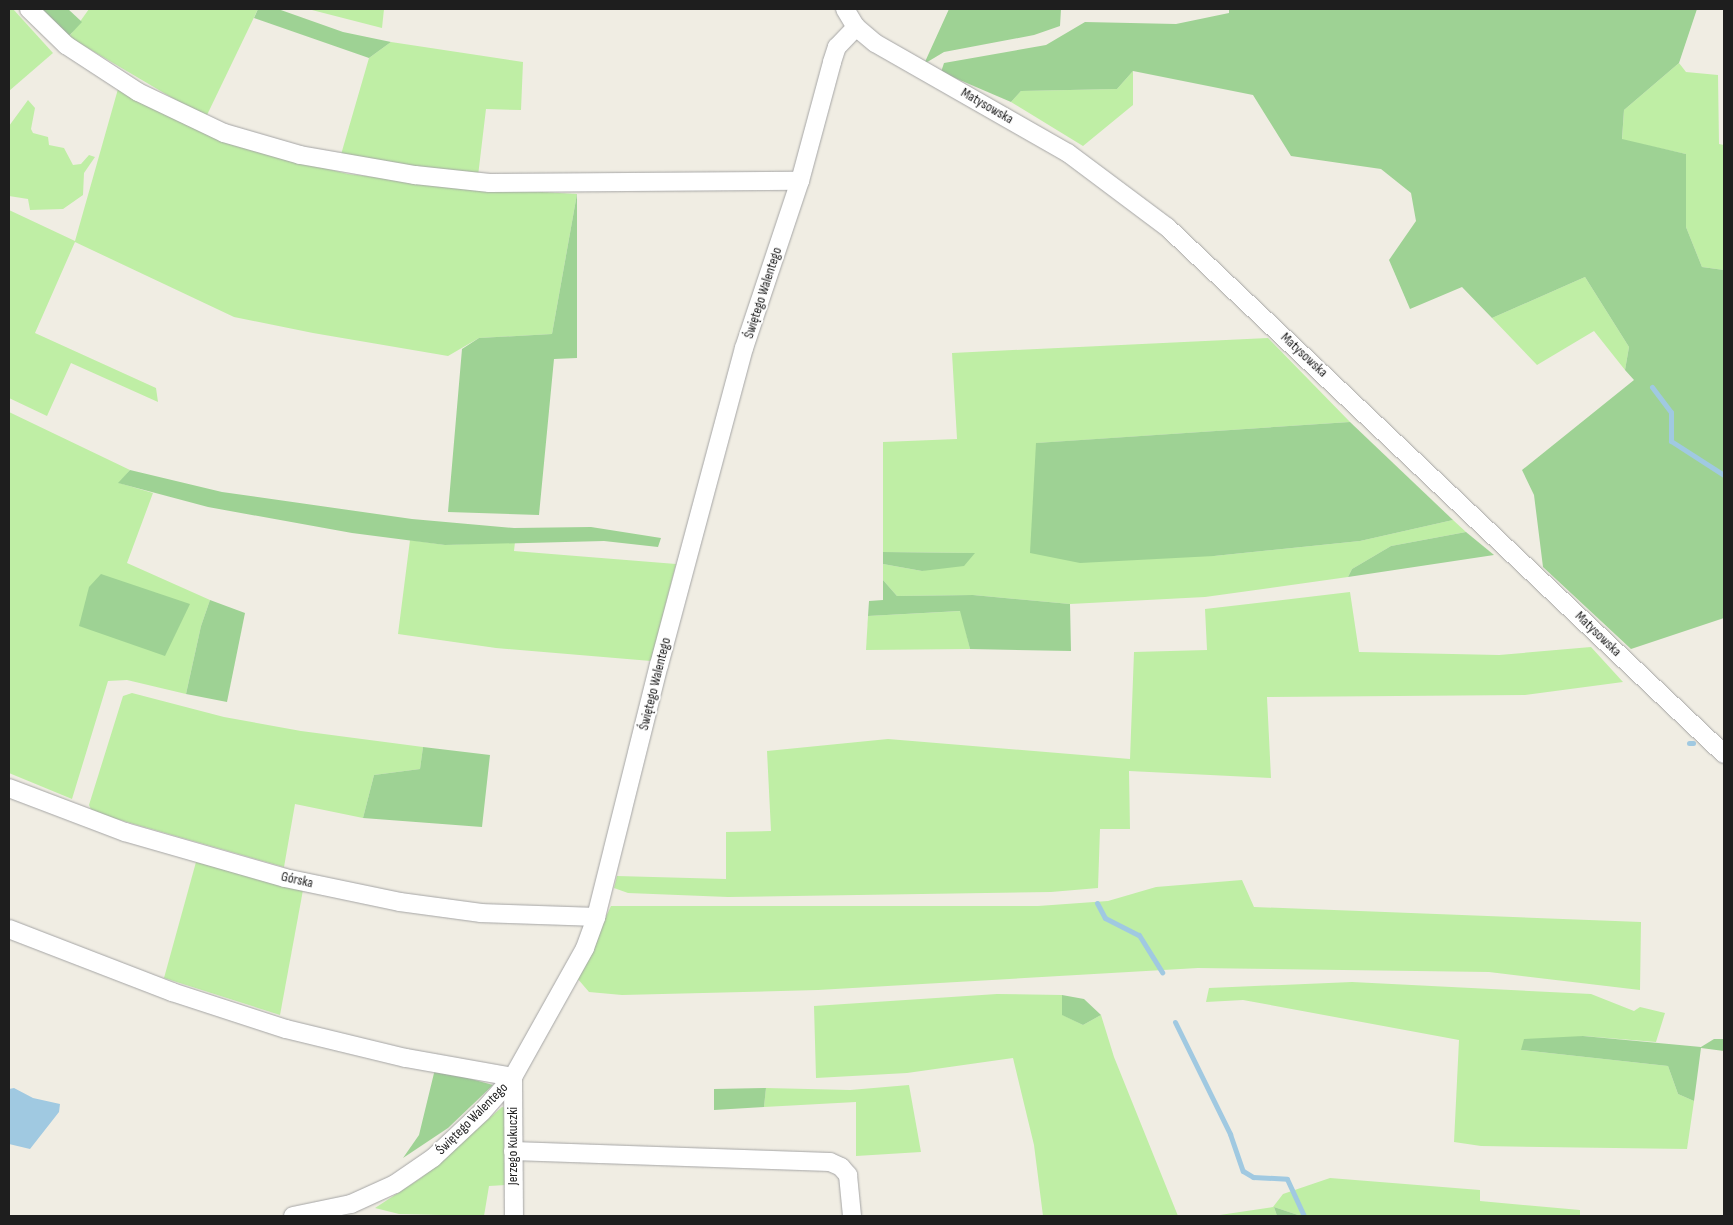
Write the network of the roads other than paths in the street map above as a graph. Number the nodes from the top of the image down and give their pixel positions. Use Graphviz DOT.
graph roads {
  1 [pos="29,9"];
  2 [pos="845,9"];
  3 [pos="856,27"];
  4 [pos="800,181"];
  5 [pos="1724,754"];
  6 [pos="9,788"];
  7 [pos="596,917"];
  8 [pos="9,929"];
  9 [pos="514,1076"];
  10 [pos="513,1151"];
  11 [pos="293,1216"];
  12 [pos="514,1216"];
  13 [pos="852,1216"];
  1 -- 4 [label="street"];
  2 -- 3 [label="street, Matysowska"];
  3 -- 4 [label="street, Świętego Walentego"];
  3 -- 5 [label="street, Matysowska"];
  4 -- 7 [label="street, Świętego Walentego"];
  6 -- 7 [label="street, Górska"];
  7 -- 9 [label="street, Świętego Walentego"];
  8 -- 9 [label="street"];
  9 -- 10 [label="street, Jerzego Kukuczki"];
  9 -- 11 [label="street, Świętego Walentego"];
  10 -- 12 [label="street, Jerzego Kukuczki"];
  10 -- 13 [label="street"];
}
